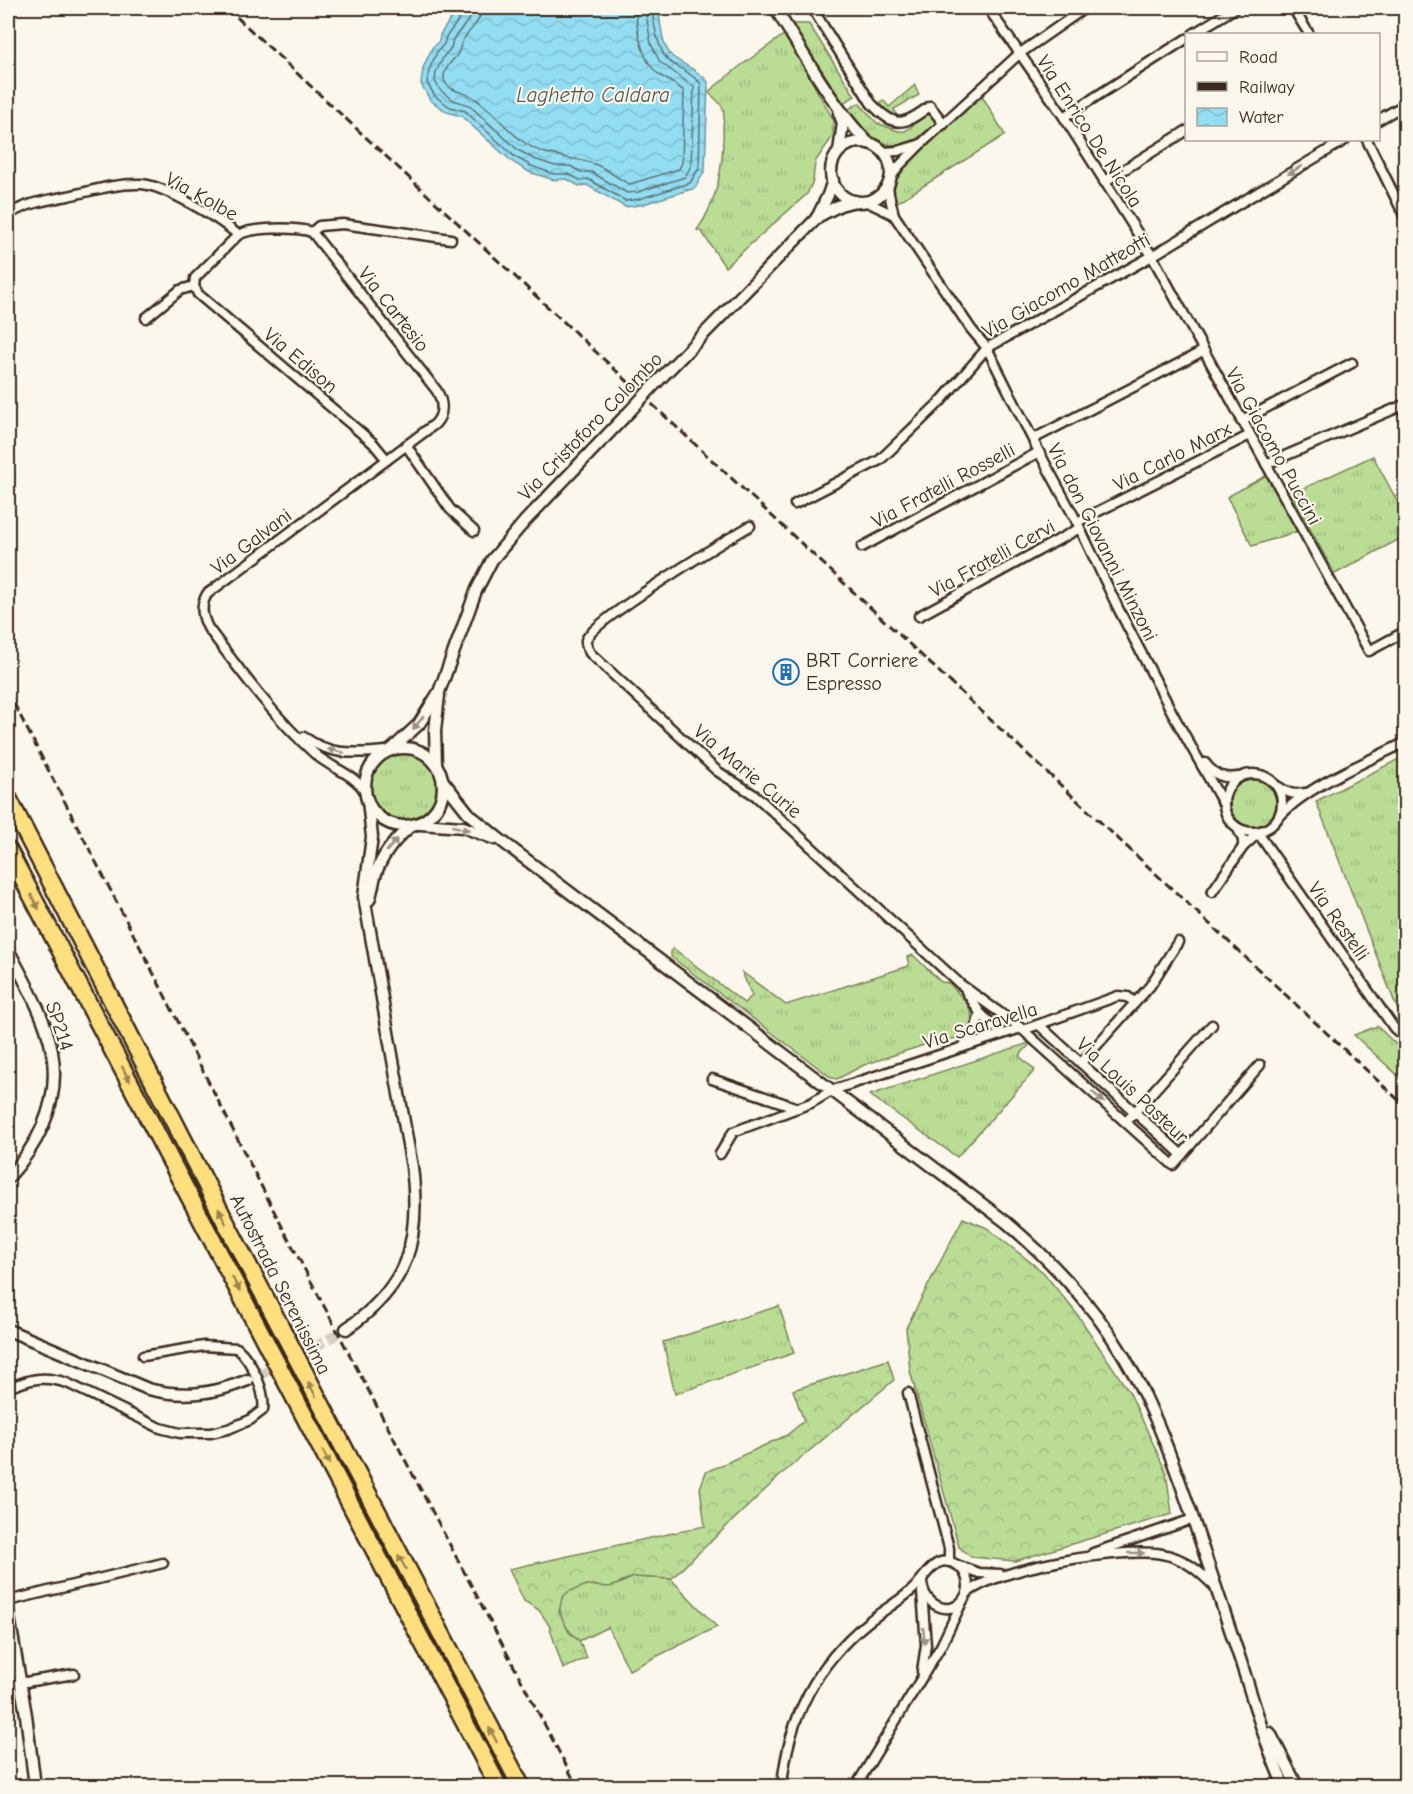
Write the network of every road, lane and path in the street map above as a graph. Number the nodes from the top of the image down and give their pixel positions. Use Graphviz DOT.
graph roads {
  1 [pos="775,8"];
  2 [pos="988,8"];
  3 [pos="1065,8"];
  4 [pos="1085,8"];
  5 [pos="1235,8"];
  6 [pos="1293,8"];
  7 [pos="814,11"];
  8 [pos="1071,17"];
  9 [pos="1195,33"];
  10 [pos="1308,33"];
  11 [pos="1185,40"];
  12 [pos="1020,54"];
  13 [pos="835,102"];
  14 [pos="1405,105"];
  15 [pos="1064,117"];
  16 [pos="1380,119"];
  17 [pos="944,124"];
  18 [pos="1185,131"];
  19 [pos="1343,141"];
  20 [pos="1367,141"];
  21 [pos="868,143"];
  22 [pos="921,144"];
  23 [pos="839,151"];
  24 [pos="883,152"];
  25 [pos="833,180"];
  26 [pos="889,181"];
  27 [pos="1104,182"];
  28 [pos="860,201"];
  29 [pos="8,215"];
  30 [pos="894,215"];
  31 [pos="817,218"];
  32 [pos="1406,219"];
  33 [pos="312,232"];
  34 [pos="237,235"];
  35 [pos="451,239"];
  36 [pos="1152,256"];
  37 [pos="194,286"];
  38 [pos="146,318"];
  39 [pos="987,348"];
  40 [pos="1203,351"];
  41 [pos="1352,363"];
  42 [pos="1406,404"];
  43 [pos="441,410"];
  44 [pos="1241,421"];
  45 [pos="1250,435"];
  46 [pos="1033,439"];
  47 [pos="406,445"];
  48 [pos="1039,452"];
  49 [pos="387,460"];
  50 [pos="1266,464"];
  51 [pos="795,504"];
  52 [pos="1079,525"];
  53 [pos="750,526"];
  54 [pos="474,531"];
  55 [pos="862,547"];
  56 [pos="919,616"];
  57 [pos="1406,631"];
  58 [pos="439,692"];
  59 [pos="291,729"];
  60 [pos="1406,742"];
  61 [pos="1194,749"];
  62 [pos="389,751"];
  63 [pos="436,764"];
  64 [pos="1244,776"];
  65 [pos="443,781"];
  66 [pos="1276,786"];
  67 [pos="1309,792"];
  68 [pos="367,797"];
  69 [pos="8,798"];
  70 [pos="1224,805"];
  71 [pos="1279,817"];
  72 [pos="414,824"];
  73 [pos="1238,829"];
  74 [pos="1258,833"];
  75 [pos="503,842"];
  76 [pos="1242,847"];
  77 [pos="8,850"];
  78 [pos="1212,892"];
  79 [pos="366,909"];
  80 [pos="1178,942"];
  81 [pos="8,949"];
  82 [pos="960,984"];
  83 [pos="1135,1003"];
  84 [pos="980,1013"];
  85 [pos="1039,1025"];
  86 [pos="1212,1025"];
  87 [pos="1022,1029"];
  88 [pos="1002,1034"];
  89 [pos="1406,1039"];
  90 [pos="963,1047"];
  91 [pos="1080,1062"];
  92 [pos="1260,1065"];
  93 [pos="1069,1071"];
  94 [pos="712,1079"];
  95 [pos="833,1090"];
  96 [pos="798,1108"];
  97 [pos="1136,1112"];
  98 [pos="1126,1122"];
  99 [pos="720,1154"];
  100 [pos="1182,1155"];
  101 [pos="8,1178"];
  102 [pos="346,1329"];
  103 [pos="10,1330"];
  104 [pos="143,1356"];
  105 [pos="248,1380"];
  106 [pos="8,1388"];
  107 [pos="908,1393"];
  108 [pos="1193,1519"];
  109 [pos="1078,1558"];
  110 [pos="949,1562"];
  111 [pos="163,1563"];
  112 [pos="958,1566"];
  113 [pos="1009,1573"];
  114 [pos="922,1584"];
  115 [pos="1217,1590"];
  116 [pos="965,1596"];
  117 [pos="902,1600"];
  118 [pos="8,1601"];
  119 [pos="925,1601"];
  120 [pos="8,1611"];
  121 [pos="922,1614"];
  122 [pos="74,1674"];
  123 [pos="20,1683"];
  124 [pos="918,1683"];
  125 [pos="1250,1691"];
  126 [pos="35,1786"];
  127 [pos="498,1786"];
  128 [pos="521,1786"];
  129 [pos="782,1786"];
  130 [pos="856,1786"];
  131 [pos="1284,1786"];
  132 [pos="1297,1786"];
  1 -- 13 [label="street"];
  2 -- 12 [label="street, Via Enrico De Nicola"];
  3 -- 8 [label="street"];
  4 -- 8 [label="street"];
  5 -- 9 [label="street"];
  6 -- 10 [label="street"];
  7 -- 17 [label="street"];
  8 -- 12 [label="street"];
  11 -- 15 [label="street"];
  12 -- 15 [label="street, Via Enrico De Nicola"];
  12 -- 17 [label="street"];
  13 -- 21 [label="street"];
  13 -- 23 [label="street"];
  14 -- 16 [label="street"];
  15 -- 27 [label="street, Via Enrico De Nicola"];
  17 -- 22 [label="street"];
  18 -- 27 [label="street"];
  19 -- 36 [label="street, Via Giacomo Matteotti, one-way"];
  20 -- 32 [label="street"];
  21 -- 23 [label="street"];
  21 -- 24 [label="street"];
  22 -- 24 [label="street"];
  22 -- 26 [label="street"];
  23 -- 25 [label="street"];
  24 -- 26 [label="street"];
  25 -- 28 [label="street"];
  25 -- 31 [label="street, Via Cristoforo Colombo"];
  26 -- 28 [label="street"];
  26 -- 30 [label="street"];
  27 -- 36 [label="street, Via Enrico De Nicola"];
  28 -- 30 [label="street"];
  28 -- 31 [label="street, Via Cristoforo Colombo"];
  29 -- 34 [label="street, Via Kolbe"];
  30 -- 39 [label="street, Via don Giovanni Minzoni"];
  31 -- 58 [label="street, Via Cristoforo Colombo, bridge"];
  33 -- 34 [label="street, Via Kolbe"];
  33 -- 35 [label="street, Via Kolbe"];
  33 -- 43 [label="street, Via Cartesio"];
  34 -- 37 [label="street"];
  36 -- 39 [label="street, Via Giacomo Matteotti"];
  36 -- 40 [label="street, Via Giacomo Puccini"];
  37 -- 38 [label="street"];
  37 -- 49 [label="street, Via Edison"];
  39 -- 46 [label="street, Via don Giovanni Minzoni"];
  39 -- 51 [label="street, Via Giacomo Matteotti"];
  40 -- 44 [label="street, Via Giacomo Puccini"];
  40 -- 46 [label="street"];
  41 -- 44 [label="street"];
  42 -- 50 [label="street"];
  43 -- 47 [label="street, Via Galvani"];
  44 -- 45 [label="street, Via Giacomo Puccini"];
  45 -- 50 [label="street, Via Giacomo Puccini"];
  45 -- 52 [label="street, Via Carlo Marx"];
  46 -- 48 [label="street, Via don Giovanni Minzoni"];
  47 -- 49 [label="street, Via Galvani"];
  47 -- 54 [label="street"];
  48 -- 52 [label="street, Via don Giovanni Minzoni"];
  48 -- 55 [label="street, Via Fratelli Rosselli"];
  49 -- 59 [label="street, Via Galvani"];
  50 -- 57 [label="street, Via Giacomo Puccini"];
  52 -- 56 [label="street, Via Fratelli Cervi"];
  52 -- 61 [label="street, Via don Giovanni Minzoni"];
  53 -- 82 [label="street, Via Marie Curie"];
  58 -- 62 [label="street, Via Cristoforo Colombo, one-way"];
  58 -- 63 [label="street, Via Cristoforo Colombo"];
  62 -- 59 [label="street, Via Galvani, one-way"];
  59 -- 68 [label="street, Via Galvani"];
  60 -- 67 [label="street"];
  61 -- 64 [label="street, Via don Giovanni Minzoni"];
  61 -- 70 [label="street, Via don Giovanni Minzoni"];
  62 -- 63 [label="street"];
  62 -- 68 [label="street"];
  63 -- 65 [label="street"];
  64 -- 66 [label="street"];
  64 -- 70 [label="street"];
  65 -- 72 [label="street"];
  65 -- 75 [label="street"];
  66 -- 67 [label="street"];
  66 -- 71 [label="street"];
  67 -- 71 [label="street"];
  68 -- 72 [label="street"];
  68 -- 79 [label="street"];
  128 -- 69 [label="highway, Autostrada Serenissima, one-way"];
  70 -- 73 [label="street"];
  71 -- 74 [label="street"];
  72 -- 75 [label="street, one-way"];
  79 -- 72 [label="street, one-way"];
  73 -- 74 [label="street"];
  73 -- 76 [label="street"];
  74 -- 76 [label="street"];
  74 -- 89 [label="street, Via Restelli"];
  75 -- 95 [label="street"];
  76 -- 78 [label="street"];
  77 -- 127 [label="highway, Autostrada Serenissima, one-way"];
  79 -- 102 [label="street"];
  80 -- 83 [label="street"];
  81 -- 101 [label="street, SP214 / SP214"];
  82 -- 84 [label="street"];
  82 -- 87 [label="street, Via Marie Curie"];
  83 -- 85 [label="street, Via Scaravella"];
  83 -- 91 [label="street"];
  84 -- 88 [label="street"];
  84 -- 90 [label="street"];
  85 -- 87 [label="street, Via Scaravella"];
  85 -- 91 [label="street, Via Louis Pasteur"];
  86 -- 97 [label="street"];
  87 -- 88 [label="street, Via Scaravella"];
  87 -- 93 [label="street, Via Louis Pasteur"];
  88 -- 90 [label="street, Via Scaravella"];
  90 -- 95 [label="street, Via Scaravella"];
  91 -- 93 [label="street"];
  91 -- 97 [label="street, Via Louis Pasteur"];
  92 -- 100 [label="street"];
  93 -- 98 [label="street, Via Louis Pasteur, one-way"];
  94 -- 96 [label="street"];
  95 -- 96 [label="street, Via Scaravella"];
  95 -- 108 [label="street"];
  96 -- 99 [label="street, Via Scaravella"];
  97 -- 98 [label="street"];
  97 -- 100 [label="street, Via Louis Pasteur"];
  98 -- 100 [label="street, Via Louis Pasteur"];
  103 -- 105 [label="street"];
  104 -- 106 [label="street"];
  107 -- 110 [label="street"];
  108 -- 109 [label="street"];
  108 -- 115 [label="street"];
  109 -- 113 [label="street"];
  109 -- 115 [label="street, one-way"];
  110 -- 112 [label="street"];
  110 -- 114 [label="street"];
  111 -- 118 [label="street"];
  112 -- 113 [label="street"];
  112 -- 116 [label="street"];
  113 -- 116 [label="street"];
  114 -- 117 [label="street"];
  114 -- 119 [label="street"];
  115 -- 125 [label="street"];
  116 -- 119 [label="street"];
  116 -- 124 [label="street"];
  117 -- 119 [label="street"];
  117 -- 121 [label="street"];
  117 -- 129 [label="street"];
  119 -- 121 [label="street"];
  120 -- 123 [label="street"];
  121 -- 124 [label="street, one-way"];
  122 -- 123 [label="street"];
  123 -- 126 [label="street"];
  124 -- 130 [label="street"];
  125 -- 131 [label="street"];
  125 -- 132 [label="street"];
}
